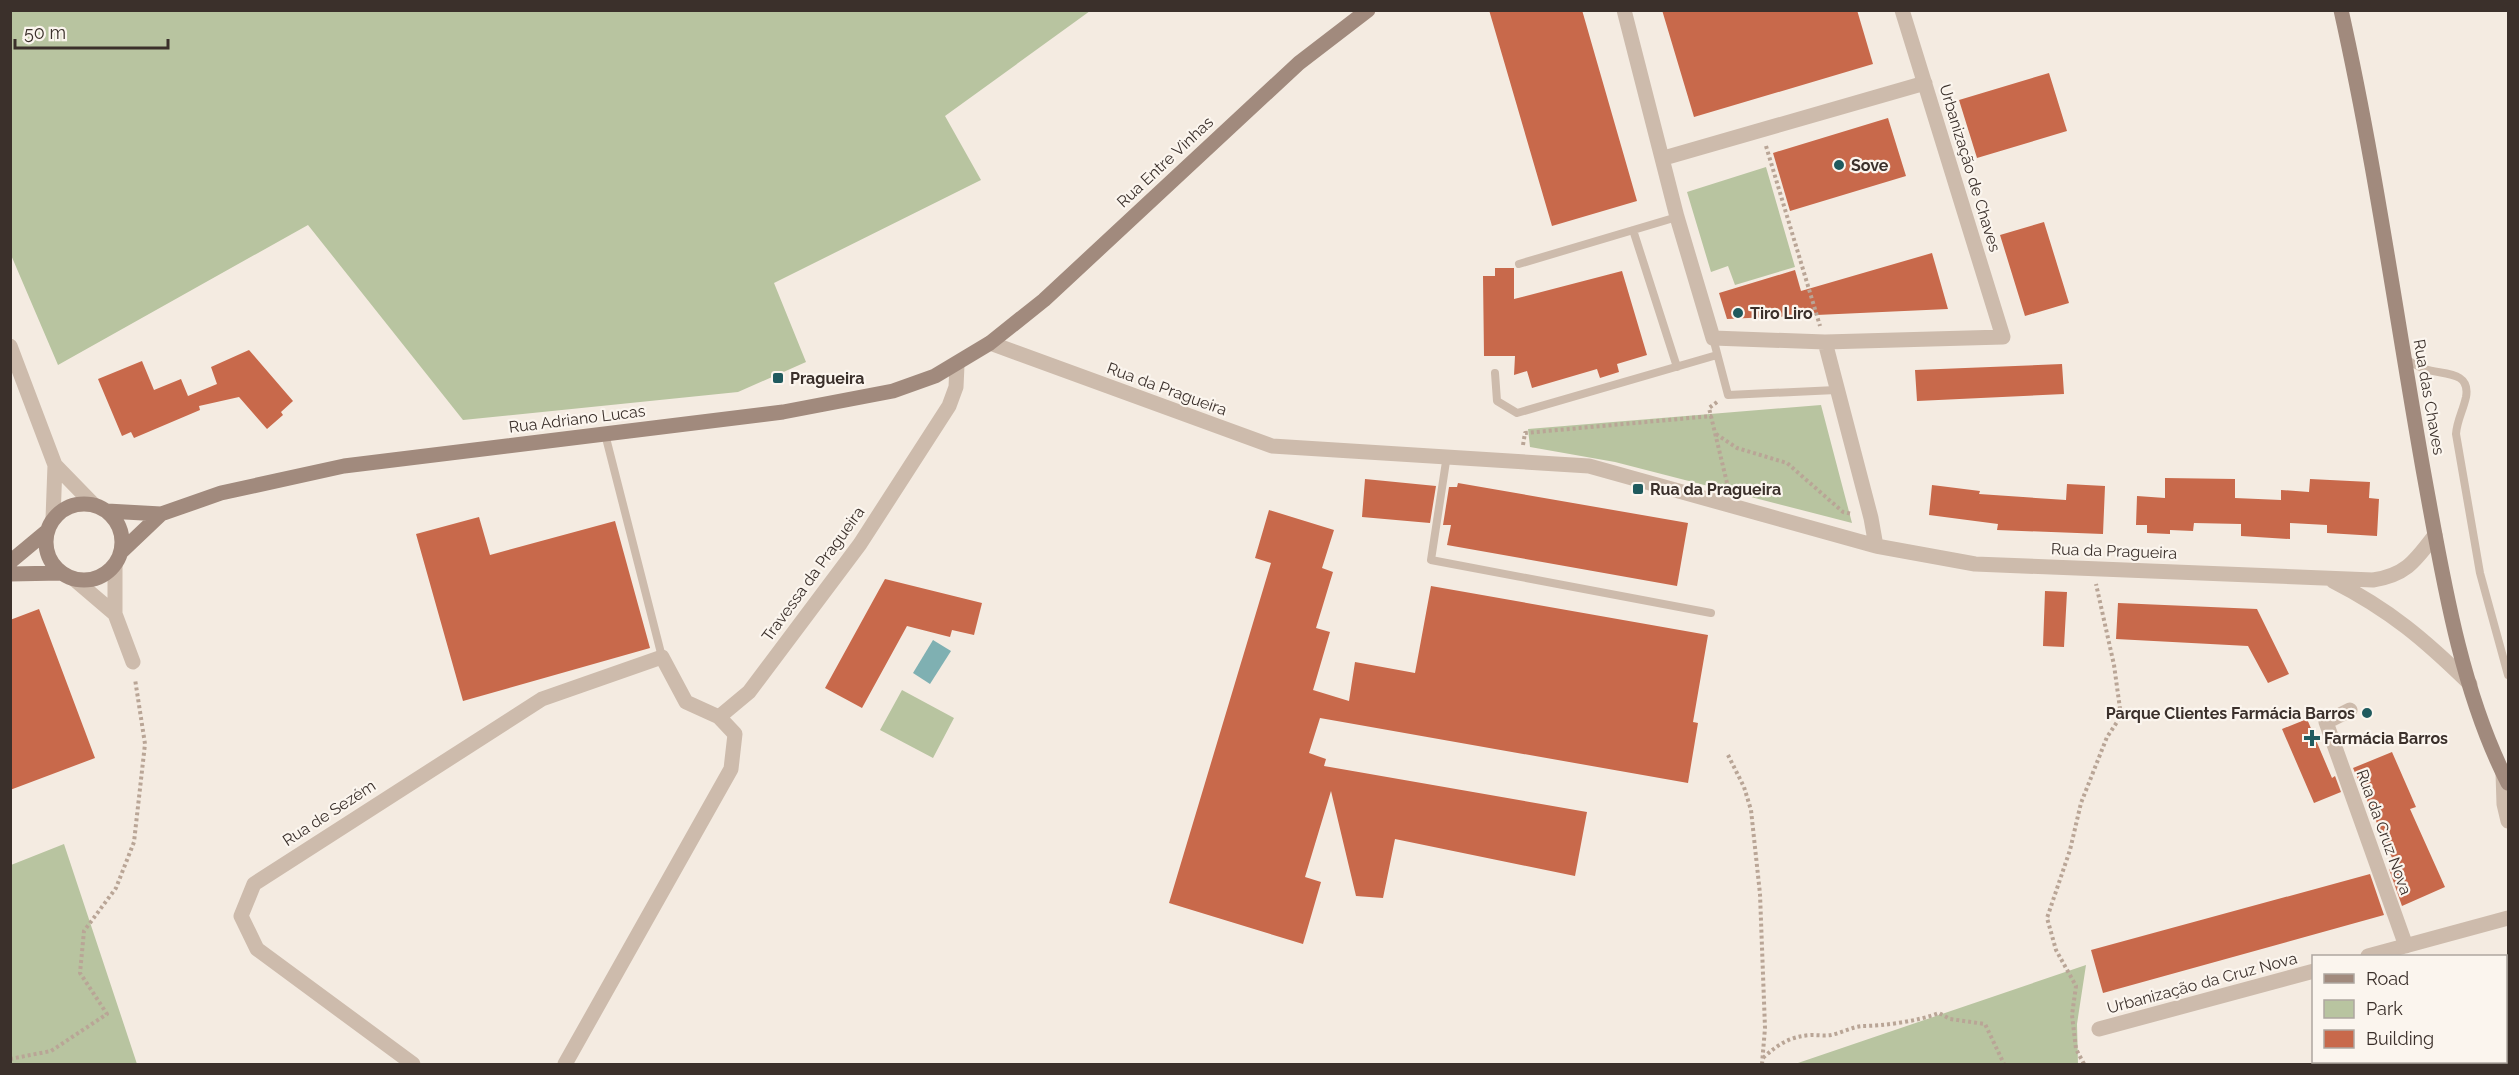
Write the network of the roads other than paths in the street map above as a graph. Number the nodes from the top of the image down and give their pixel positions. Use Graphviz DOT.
graph roads {
  1 [pos="1368,10"];
  2 [pos="1624,10"];
  3 [pos="1902,10"];
  4 [pos="2341,10"];
  5 [pos="1925,83"];
  6 [pos="1664,158"];
  7 [pos="1677,217"];
  8 [pos="1633,230"];
  9 [pos="1519,264"];
  10 [pos="1713,338"];
  11 [pos="1825,342"];
  12 [pos="990,343"];
  13 [pos="10,346"];
  14 [pos="1717,355"];
  15 [pos="2404,358"];
  16 [pos="957,364"];
  17 [pos="1677,368"];
  18 [pos="1495,373"];
  19 [pos="1836,390"];
  20 [pos="605,434"];
  21 [pos="1447,455"];
  22 [pos="55,465"];
  23 [pos="100,508"];
  24 [pos="161,514"];
  25 [pos="49,526"];
  26 [pos="2435,536"];
  27 [pos="1876,546"];
  28 [pos="118,559"];
  29 [pos="10,562"];
  30 [pos="10,574"];
  31 [pos="67,576"];
  32 [pos="2331,580"];
  33 [pos="1711,613"];
  34 [pos="114,614"];
  35 [pos="662,657"];
  36 [pos="133,662"];
  37 [pos="2508,675"];
  38 [pos="2470,684"];
  39 [pos="2350,710"];
  40 [pos="719,717"];
  41 [pos="2506,778"];
  42 [pos="2508,821"];
  43 [pos="2507,916"];
  44 [pos="2406,946"];
  45 [pos="2375,955"];
  46 [pos="2312,971"];
  47 [pos="2099,1029"];
  48 [pos="413,1065"];
  49 [pos="565,1065"];
  1 -- 12 [label="street, Rua Entre Vinhas"];
  2 -- 6 [label="street"];
  3 -- 5 [label="street, Urbanização de Chaves"];
  4 -- 15 [label="street, Rua das Chaves"];
  5 -- 6 [label="street"];
  5 -- 11 [label="street, Urbanização de Chaves"];
  6 -- 7 [label="street"];
  7 -- 8 [label="lane"];
  7 -- 10 [label="street"];
  8 -- 9 [label="lane"];
  8 -- 17 [label="lane"];
  10 -- 11 [label="street"];
  10 -- 14 [label="lane"];
  11 -- 19 [label="street"];
  12 -- 16 [label="street, Rua Adriano Lucas"];
  12 -- 21 [label="street, Rua da Pragueira"];
  13 -- 22 [label="street"];
  14 -- 17 [label="lane"];
  14 -- 19 [label="lane"];
  15 -- 26 [label="street, Rua das Chaves"];
  15 -- 37 [label="lane"];
  16 -- 20 [label="street, Rua Adriano Lucas"];
  16 -- 40 [label="street, Travessa da Pragueira"];
  17 -- 18 [label="lane"];
  19 -- 27 [label="street"];
  20 -- 24 [label="street, Rua Adriano Lucas"];
  20 -- 35 [label="lane"];
  21 -- 27 [label="street, Rua da Pragueira"];
  21 -- 33 [label="lane"];
  22 -- 23 [label="street"];
  22 -- 25 [label="street"];
  23 -- 24 [label="street, Rua Adriano Lucas"];
  23 -- 25 [label="street"];
  23 -- 28 [label="street"];
  24 -- 28 [label="street, Rua Adriano Lucas"];
  25 -- 29 [label="street"];
  25 -- 31 [label="street"];
  26 -- 32 [label="street, Rua da Pragueira"];
  26 -- 38 [label="street, Rua das Chaves"];
  27 -- 32 [label="street, Rua da Pragueira"];
  28 -- 31 [label="street"];
  28 -- 34 [label="street"];
  30 -- 31 [label="street"];
  31 -- 34 [label="street"];
  32 -- 38 [label="street, Rua da Pragueira"];
  34 -- 36 [label="street"];
  35 -- 40 [label="street"];
  35 -- 48 [label="street, Rua de Sezém"];
  38 -- 41 [label="street, Rua das Chaves"];
  39 -- 44 [label="street, Rua da Cruz Nova"];
  40 -- 49 [label="street"];
  41 -- 42 [label="street"];
  43 -- 44 [label="street"];
  44 -- 45 [label="street"];
  46 -- 47 [label="street, Urbanização da Cruz Nova"];
}
